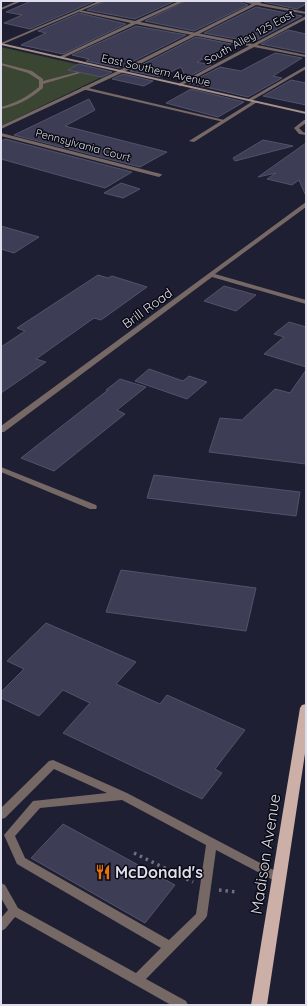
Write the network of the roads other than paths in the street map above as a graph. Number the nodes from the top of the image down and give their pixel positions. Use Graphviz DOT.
graph roads {
  1 [pos="20,1"];
  2 [pos="102,1"];
  3 [pos="182,1"];
  4 [pos="241,1"];
  5 [pos="261,1"];
  6 [pos="256,4"];
  7 [pos="1,9"];
  8 [pos="80,11"];
  9 [pos="306,13"];
  10 [pos="306,17"];
  11 [pos="136,22"];
  12 [pos="196,34"];
  13 [pos="2,44"];
  14 [pos="254,45"];
  15 [pos="306,56"];
  16 [pos="61,57"];
  17 [pos="1,64"];
  18 [pos="306,67"];
  19 [pos="120,71"];
  20 [pos="78,73"];
  21 [pos="41,83"];
  22 [pos="180,85"];
  23 [pos="84,88"];
  24 [pos="249,100"];
  25 [pos="255,102"];
  26 [pos="1,108"];
  27 [pos="306,113"];
  28 [pos="224,121"];
  29 [pos="306,121"];
  30 [pos="1,128"];
  31 [pos="1,134"];
  32 [pos="306,134"];
  33 [pos="192,141"];
  34 [pos="159,175"];
  35 [pos="306,204"];
  36 [pos="212,275"];
  37 [pos="306,302"];
  38 [pos="1,430"];
  39 [pos="1,469"];
  40 [pos="93,507"];
  41 [pos="306,708"];
  42 [pos="123,796"];
  43 [pos="1,815"];
  44 [pos="212,842"];
  45 [pos="279,878"];
  46 [pos="1,888"];
  47 [pos="14,911"];
  48 [pos="1,926"];
  49 [pos="170,947"];
  50 [pos="137,980"];
  51 [pos="182,1005"];
  52 [pos="259,1005"];
  1 -- 7 [label="street"];
  2 -- 8 [label="street"];
  3 -- 11 [label="street"];
  4 -- 6 [label="street"];
  5 -- 6 [label="street"];
  6 -- 9 [label="street"];
  6 -- 12 [label="street"];
  8 -- 11 [label="street"];
  8 -- 13 [label="street"];
  10 -- 14 [label="street, South Alley 125 East"];
  11 -- 12 [label="street"];
  11 -- 16 [label="street"];
  12 -- 14 [label="street"];
  12 -- 19 [label="street"];
  13 -- 16 [label="street, East Southern Avenue"];
  14 -- 15 [label="street"];
  14 -- 22 [label="street, South Alley 125 East"];
  16 -- 19 [label="street, East Southern Avenue"];
  17 -- 21 [label="street"];
  18 -- 24 [label="street"];
  19 -- 22 [label="street, East Southern Avenue"];
  19 -- 23 [label="street"];
  20 -- 21 [label="street"];
  21 -- 26 [label="street"];
  22 -- 24 [label="street, East Southern Avenue"];
  23 -- 28 [label="street"];
  23 -- 30 [label="street"];
  24 -- 25 [label="street, East Southern Avenue"];
  25 -- 27 [label="street, East Southern Avenue"];
  25 -- 28 [label="street"];
  28 -- 33 [label="street"];
  29 -- 32 [label="street"];
  31 -- 34 [label="street, Pennsylvania Court"];
  35 -- 36 [label="street, Brill Road"];
  36 -- 37 [label="street"];
  36 -- 38 [label="street, Brill Road"];
  39 -- 40 [label="street"];
  41 -- 45 [label="main road, Madison Avenue"];
  42 -- 43 [label="street"];
  42 -- 44 [label="street"];
  42 -- 49 [label="street"];
  44 -- 45 [label="street"];
  44 -- 49 [label="street"];
  45 -- 52 [label="main road, Madison Avenue"];
  46 -- 47 [label="street"];
  47 -- 48 [label="street"];
  47 -- 50 [label="street"];
  49 -- 50 [label="street"];
  50 -- 51 [label="street"];
}
